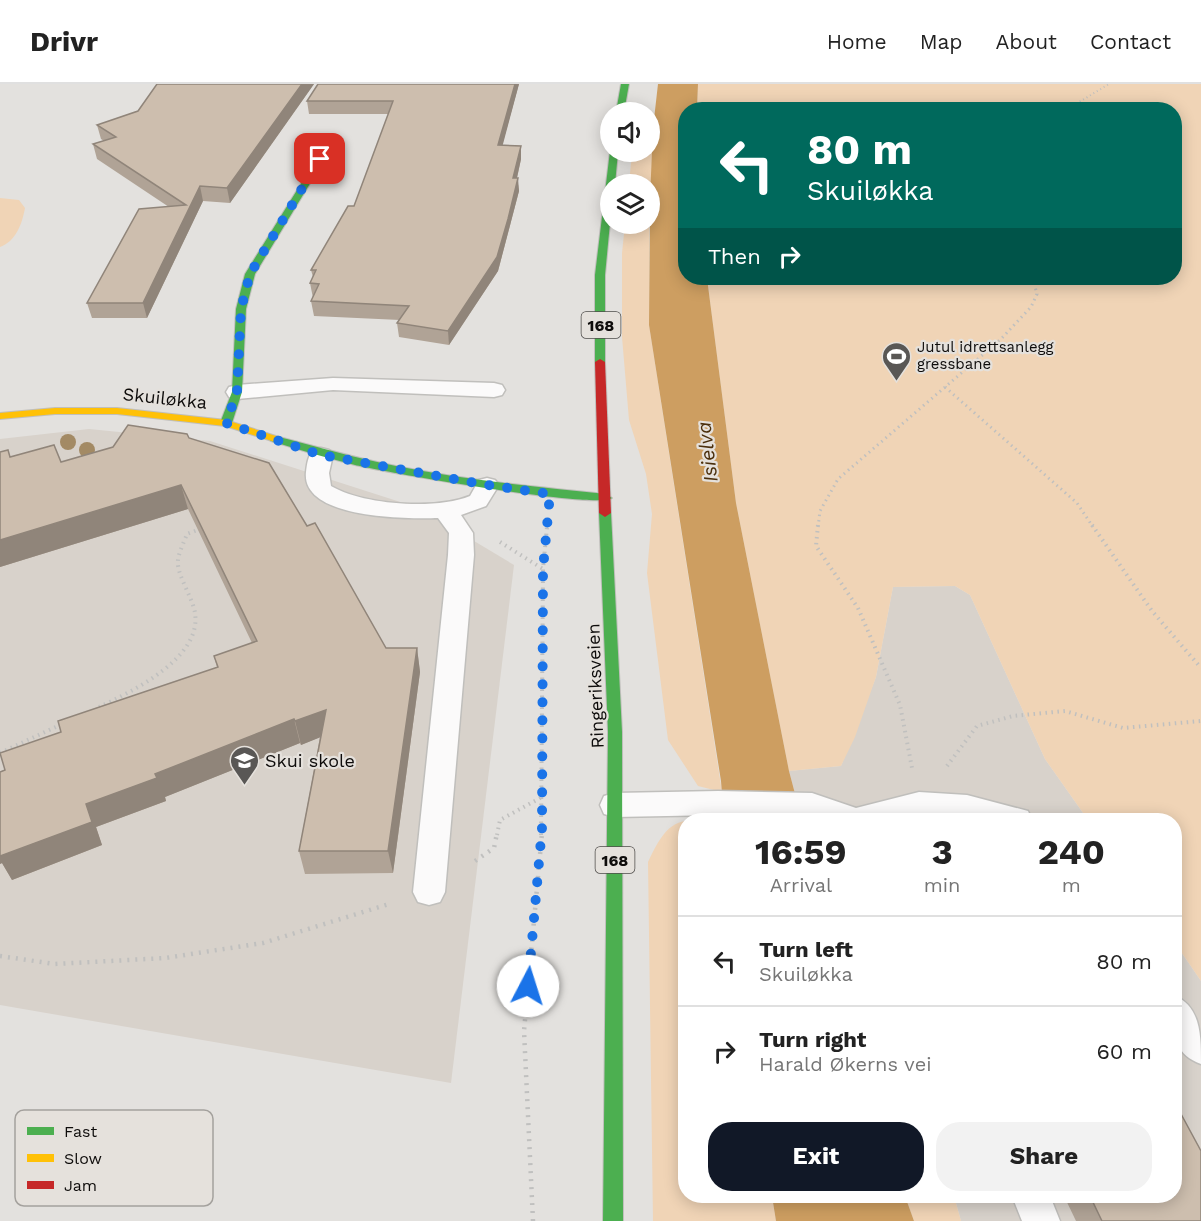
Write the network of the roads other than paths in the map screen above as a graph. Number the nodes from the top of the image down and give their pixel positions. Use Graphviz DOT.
graph roads {
  1 [pos="625,84"];
  2 [pos="622,102"];
  3 [pos="333,139"];
  4 [pos="613,162"];
  5 [pos="494,390"];
  6 [pos="237,392"];
  7 [pos="0,416"];
  8 [pos="226,423"];
  9 [pos="321,455"];
  10 [pos="487,485"];
  11 [pos="606,498"];
  12 [pos="446,511"];
  13 [pos="615,805"];
  14 [pos="834,813"];
  15 [pos="884,813"];
  16 [pos="990,813"];
  17 [pos="429,892"];
  18 [pos="1182,1021"];
  19 [pos="1201,1048"];
  20 [pos="1034,1203"];
  21 [pos="613,1221"];
  22 [pos="1041,1221"];
  1 -- 2 [label="main road"];
  3 -- 6 [label="main road"];
  4 -- 11 [label="main road, Ringeriksveien / 168"];
  5 -- 6 [label="lane"];
  6 -- 8 [label="main road"];
  7 -- 8 [label="main road, Skuiløkka"];
  8 -- 9 [label="main road, Skuiløkka"];
  9 -- 10 [label="main road, Skuiløkka"];
  9 -- 12 [label="lane"];
  10 -- 11 [label="main road, Skuiløkka"];
  10 -- 12 [label="lane"];
  11 -- 13 [label="main road, Ringeriksveien / 168"];
  12 -- 17 [label="lane"];
  13 -- 14 [label="lane"];
  13 -- 21 [label="main road, Ringeriksveien / 168"];
  15 -- 16 [label="lane"];
  18 -- 19 [label="lane"];
  20 -- 22 [label="lane"];
}
